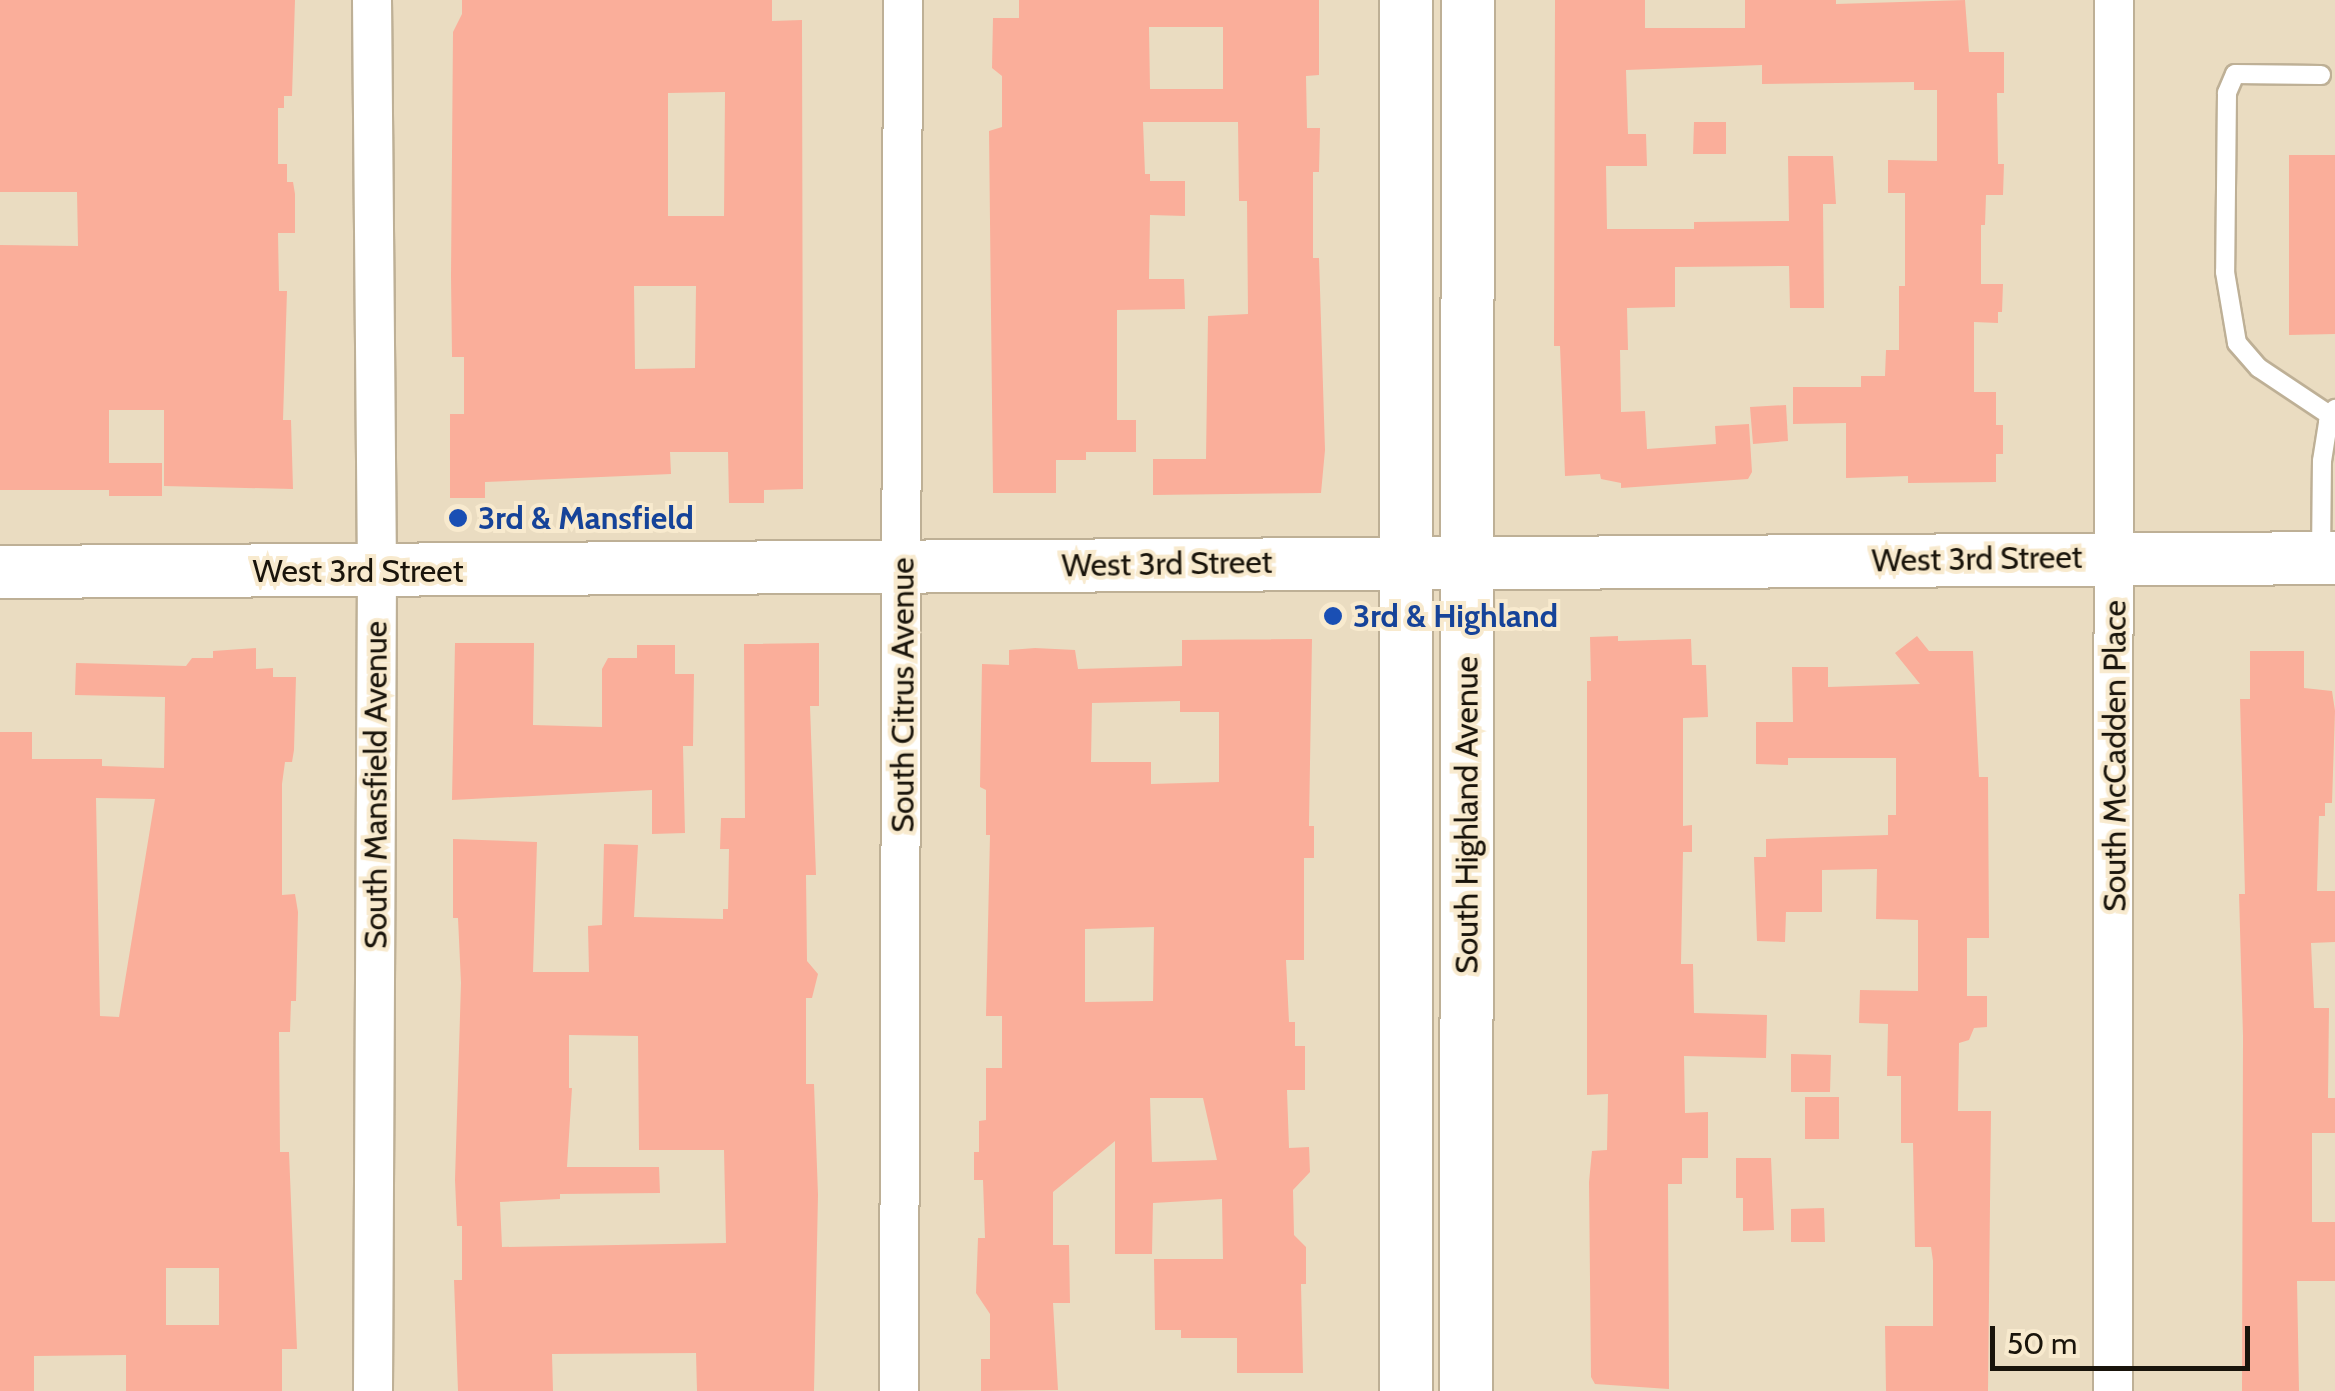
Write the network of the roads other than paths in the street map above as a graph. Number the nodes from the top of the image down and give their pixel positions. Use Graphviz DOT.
graph roads {
  1 [pos="372,0"];
  2 [pos="903,0"];
  3 [pos="1406,0"];
  4 [pos="1468,0"];
  5 [pos="2114,0"];
  6 [pos="2322,75"];
  7 [pos="2333,412"];
  8 [pos="2115,557"];
  9 [pos="2328,558"];
  10 [pos="1467,560"];
  11 [pos="1406,562"];
  12 [pos="904,569"];
  13 [pos="377,571"];
  14 [pos="0,572"];
  15 [pos="373,1391"];
  16 [pos="899,1391"];
  17 [pos="1406,1391"];
  18 [pos="1466,1391"];
  19 [pos="2113,1391"];
  1 -- 13 [label="street, South Mansfield Avenue"];
  2 -- 12 [label="street, South Citrus Avenue"];
  3 -- 11 [label="main road, South Highland Avenue"];
  4 -- 10 [label="main road, South Highland Avenue"];
  5 -- 8 [label="street, South McCadden Place"];
  6 -- 7 [label="lane"];
  7 -- 9 [label="lane"];
  8 -- 9 [label="main road, West 3rd Street"];
  8 -- 10 [label="main road, West 3rd Street"];
  8 -- 19 [label="street, South McCadden Place"];
  10 -- 11 [label="main road, West 3rd Street"];
  10 -- 18 [label="main road, South Highland Avenue"];
  11 -- 12 [label="main road, West 3rd Street"];
  11 -- 17 [label="main road, South Highland Avenue"];
  12 -- 13 [label="main road, West 3rd Street"];
  12 -- 16 [label="street, South Citrus Avenue"];
  13 -- 14 [label="main road, West 3rd Street"];
  13 -- 15 [label="street, South Mansfield Avenue"];
}
